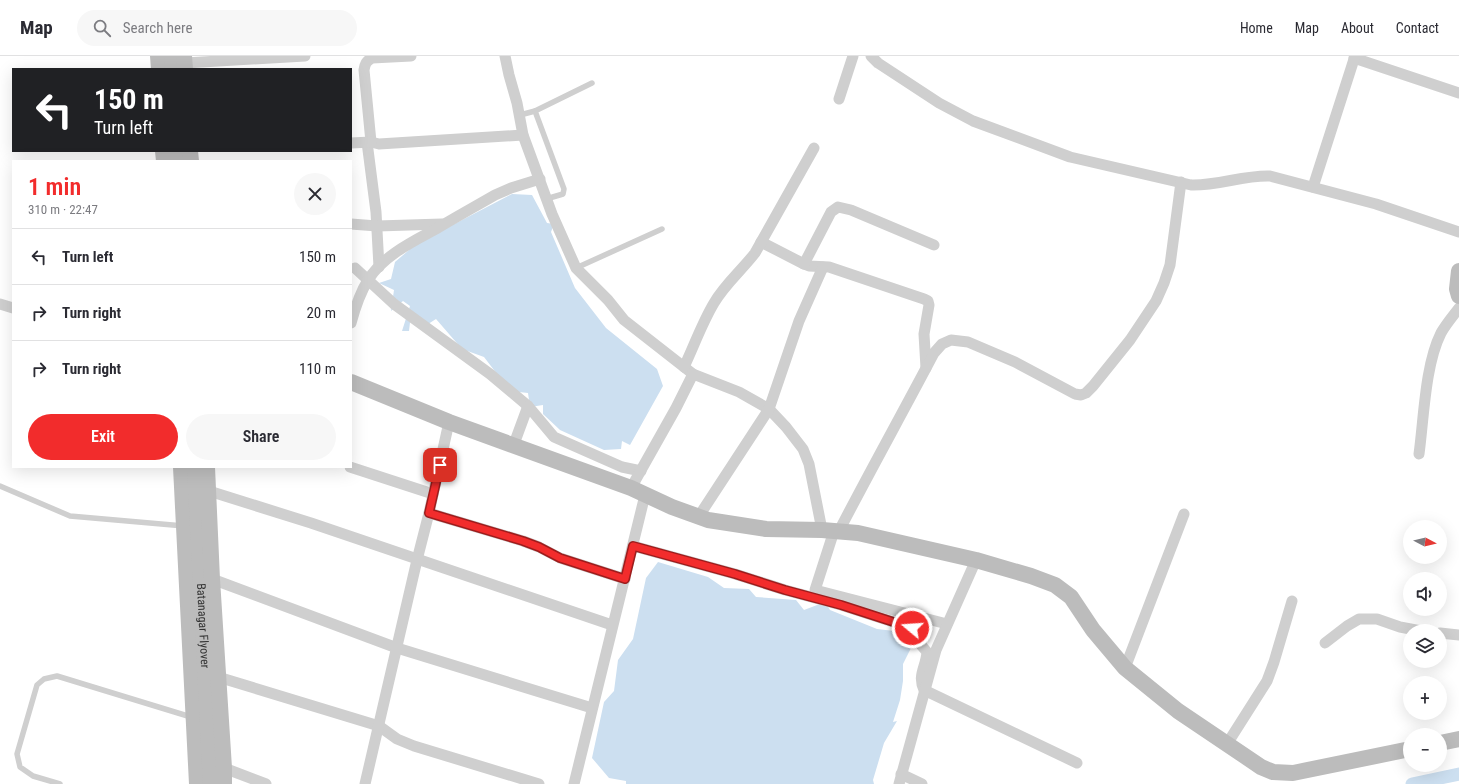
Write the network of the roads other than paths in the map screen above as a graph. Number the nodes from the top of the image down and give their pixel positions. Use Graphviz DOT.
graph roads {
  1 [pos="158,56"];
  2 [pos="305,56"];
  3 [pos="411,56"];
  4 [pos="505,56"];
  5 [pos="853,56"];
  6 [pos="871,56"];
  7 [pos="1354,57"];
  8 [pos="367,58"];
  9 [pos="180,63"];
  10 [pos="159,68"];
  11 [pos="592,83"];
  12 [pos="1459,93"];
  13 [pos="839,99"];
  14 [pos="535,111"];
  15 [pos="520,115"];
  16 [pos="523,135"];
  17 [pos="369,142"];
  18 [pos="352,143"];
  19 [pos="814,148"];
  20 [pos="540,179"];
  21 [pos="1181,182"];
  22 [pos="1313,188"];
  23 [pos="546,199"];
  24 [pos="352,224"];
  25 [pos="444,224"];
  26 [pos="377,226"];
  27 [pos="662,229"];
  28 [pos="1459,232"];
  29 [pos="762,242"];
  30 [pos="934,245"];
  31 [pos="804,264"];
  32 [pos="823,266"];
  33 [pos="378,268"];
  34 [pos="576,268"];
  35 [pos="353,269"];
  36 [pos="1459,271"];
  37 [pos="368,280"];
  38 [pos="1459,296"];
  39 [pos="0,304"];
  40 [pos="12,308"];
  41 [pos="1459,308"];
  42 [pos="352,320"];
  43 [pos="684,367"];
  44 [pos="926,369"];
  45 [pos="693,374"];
  46 [pos="352,382"];
  47 [pos="528,406"];
  48 [pos="769,409"];
  49 [pos="449,422"];
  50 [pos="514,444"];
  51 [pos="1419,454"];
  52 [pos="181,468"];
  53 [pos="195,468"];
  54 [pos="207,468"];
  55 [pos="352,468"];
  56 [pos="641,471"];
  57 [pos="0,486"];
  58 [pos="208,491"];
  59 [pos="638,491"];
  60 [pos="433,494"];
  61 [pos="429,513"];
  62 [pos="1184,514"];
  63 [pos="699,516"];
  64 [pos="184,526"];
  65 [pos="832,531"];
  66 [pos="633,546"];
  67 [pos="417,560"];
  68 [pos="976,560"];
  69 [pos="212,579"];
  70 [pos="625,579"];
  71 [pos="1292,601"];
  72 [pos="947,624"];
  73 [pos="612,625"];
  74 [pos="1403,628"];
  75 [pos="1447,634"];
  76 [pos="1459,635"];
  77 [pos="1326,643"];
  78 [pos="397,648"];
  79 [pos="1125,668"];
  80 [pos="218,677"];
  81 [pos="924,690"];
  82 [pos="592,708"];
  83 [pos="194,717"];
  84 [pos="379,726"];
  85 [pos="1459,739"];
  86 [pos="1447,742"];
  87 [pos="1227,744"];
  88 [pos="1403,750"];
  89 [pos="1077,763"];
  90 [pos="224,768"];
  91 [pos="900,779"];
  92 [pos="60,784"];
  93 [pos="197,784"];
  94 [pos="211,784"];
  95 [pos="224,784"];
  96 [pos="266,784"];
  97 [pos="364,784"];
  98 [pos="539,784"];
  99 [pos="574,784"];
  100 [pos="922,784"];
  1 -- 10 [label="street"];
  2 -- 9 [label="street"];
  3 -- 8 [label="street"];
  4 -- 15 [label="street"];
  5 -- 13 [label="street"];
  6 -- 21 [label="street"];
  7 -- 12 [label="street"];
  7 -- 22 [label="street"];
  8 -- 17 [label="street"];
  11 -- 14 [label="lane"];
  14 -- 15 [label="lane"];
  14 -- 23 [label="lane"];
  15 -- 16 [label="street"];
  16 -- 17 [label="street"];
  16 -- 20 [label="street"];
  17 -- 18 [label="street"];
  17 -- 26 [label="street"];
  19 -- 29 [label="street"];
  20 -- 23 [label="street"];
  20 -- 25 [label="street"];
  21 -- 22 [label="street"];
  21 -- 44 [label="street"];
  22 -- 28 [label="street"];
  23 -- 34 [label="street"];
  24 -- 26 [label="street"];
  25 -- 26 [label="street"];
  25 -- 33 [label="street"];
  26 -- 33 [label="street"];
  27 -- 34 [label="lane"];
  29 -- 31 [label="street"];
  29 -- 43 [label="street"];
  30 -- 31 [label="street"];
  31 -- 32 [label="street"];
  32 -- 44 [label="street"];
  32 -- 48 [label="street"];
  33 -- 35 [label="street"];
  33 -- 37 [label="street"];
  34 -- 43 [label="street"];
  35 -- 37 [label="street"];
  36 -- 38 [label="street"];
  37 -- 42 [label="street"];
  37 -- 47 [label="street"];
  39 -- 40 [label="street"];
  41 -- 51 [label="street"];
  43 -- 45 [label="street"];
  44 -- 65 [label="street"];
  45 -- 48 [label="street"];
  45 -- 56 [label="street"];
  46 -- 49 [label="street"];
  47 -- 50 [label="street"];
  47 -- 56 [label="street"];
  48 -- 63 [label="street"];
  48 -- 65 [label="street"];
  49 -- 50 [label="street"];
  49 -- 60 [label="street"];
  50 -- 59 [label="street"];
  52 -- 64 [label="street"];
  53 -- 94 [label="street, Batanagar Flyover"];
  54 -- 58 [label="street"];
  55 -- 60 [label="street"];
  56 -- 59 [label="street"];
  57 -- 64 [label="lane"];
  58 -- 67 [label="street"];
  58 -- 69 [label="street"];
  59 -- 63 [label="street"];
  59 -- 66 [label="street"];
  60 -- 61 [label="street"];
  61 -- 67 [label="street"];
  61 -- 70 [label="street"];
  62 -- 79 [label="street"];
  63 -- 65 [label="street"];
  64 -- 83 [label="street"];
  65 -- 68 [label="street"];
  65 -- 72 [label="street"];
  66 -- 70 [label="street"];
  66 -- 81 [label="street"];
  67 -- 73 [label="street"];
  67 -- 78 [label="street"];
  68 -- 72 [label="street"];
  68 -- 79 [label="street"];
  69 -- 78 [label="street"];
  69 -- 80 [label="street"];
  70 -- 73 [label="street"];
  71 -- 87 [label="street"];
  72 -- 81 [label="street"];
  73 -- 82 [label="street"];
  74 -- 77 [label="street"];
  75 -- 76 [label="street"];
  78 -- 82 [label="street"];
  78 -- 84 [label="street"];
  79 -- 87 [label="street"];
  80 -- 84 [label="street"];
  80 -- 90 [label="street"];
  81 -- 89 [label="street"];
  81 -- 91 [label="street"];
  82 -- 99 [label="street"];
  83 -- 92 [label="lane"];
  83 -- 93 [label="street"];
  84 -- 97 [label="street"];
  84 -- 98 [label="street"];
  85 -- 86 [label="street"];
  87 -- 88 [label="street"];
  90 -- 95 [label="street"];
  90 -- 96 [label="street"];
  91 -- 100 [label="street"];
}
